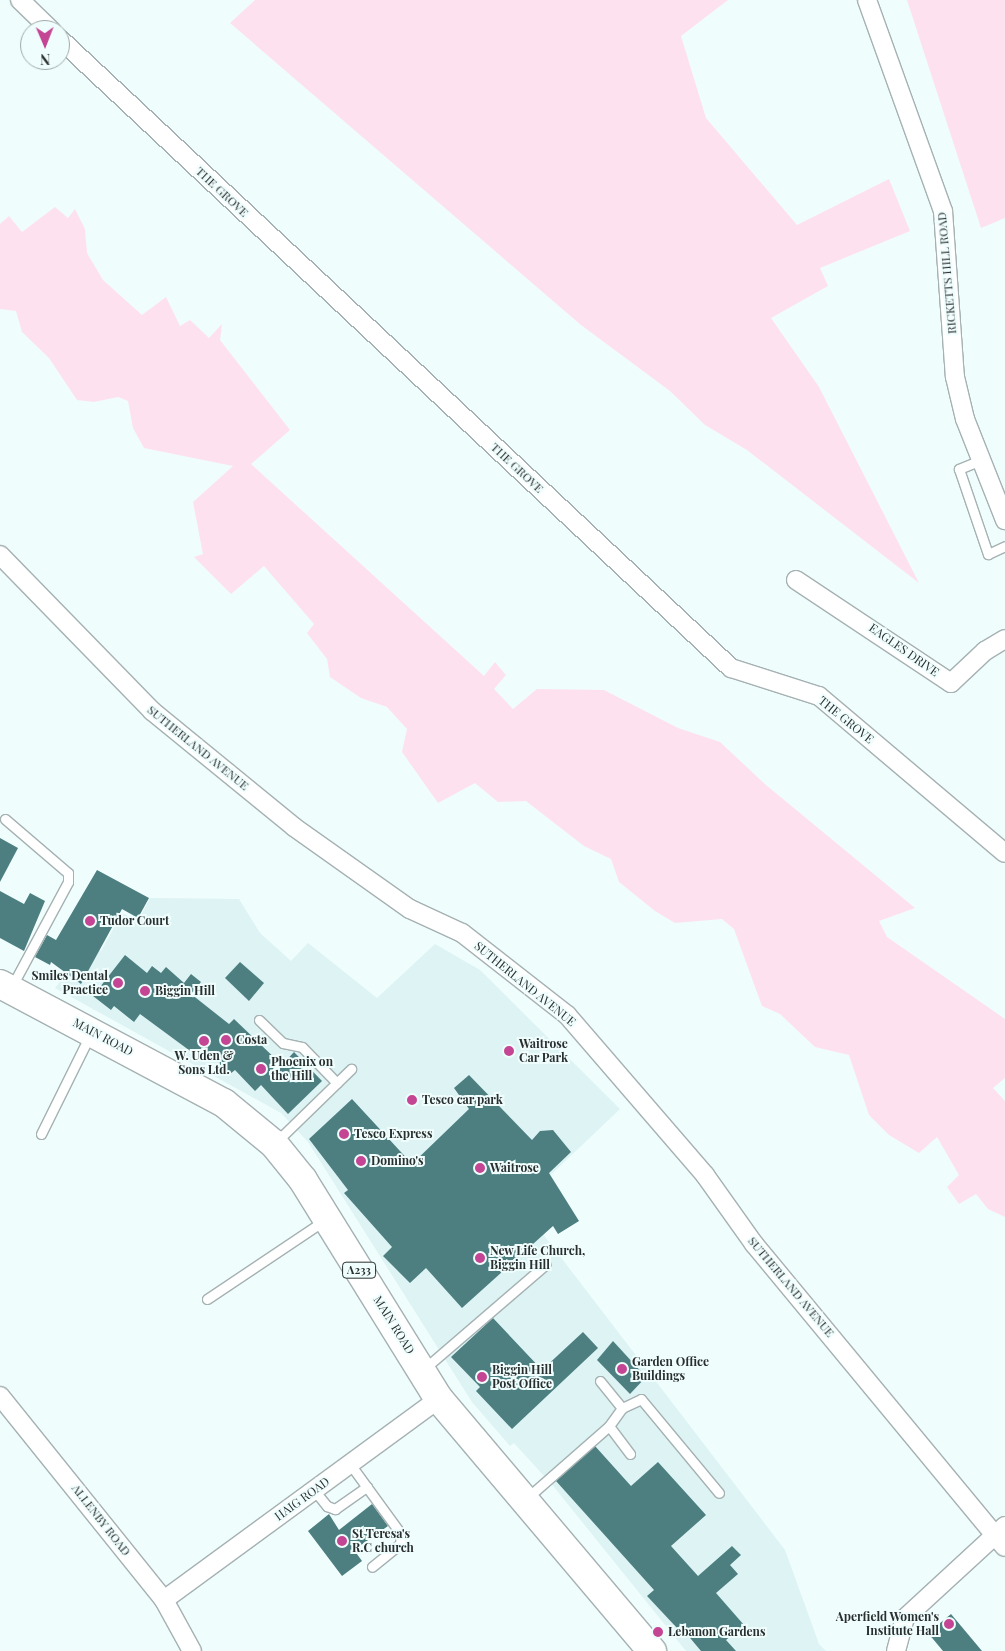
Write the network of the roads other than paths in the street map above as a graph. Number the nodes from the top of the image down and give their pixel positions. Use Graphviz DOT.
graph roads {
  1 [pos="20,0"];
  2 [pos="867,0"];
  3 [pos="41,20"];
  4 [pos="70,48"];
  5 [pos="981,460"];
  6 [pos="1005,520"];
  7 [pos="1005,546"];
  8 [pos="0,555"];
  9 [pos="796,580"];
  10 [pos="1005,639"];
  11 [pos="5,819"];
  12 [pos="1005,853"];
  13 [pos="5,986"];
  14 [pos="259,1020"];
  15 [pos="93,1031"];
  16 [pos="351,1069"];
  17 [pos="337,1082"];
  18 [pos="40,1134"];
  19 [pos="274,1144"];
  20 [pos="327,1218"];
  21 [pos="545,1265"];
  22 [pos="207,1299"];
  23 [pos="422,1370"];
  24 [pos="600,1381"];
  25 [pos="0,1396"];
  26 [pos="439,1399"];
  27 [pos="622,1408"];
  28 [pos="609,1426"];
  29 [pos="630,1454"];
  30 [pos="350,1464"];
  31 [pos="367,1487"];
  32 [pos="314,1490"];
  33 [pos="719,1493"];
  34 [pos="523,1501"];
  35 [pos="1002,1536"];
  36 [pos="372,1566"];
  37 [pos="164,1600"];
  38 [pos="192,1651"];
  39 [pos="652,1651"];
  40 [pos="896,1651"];
  1 -- 3 [label="street"];
  2 -- 5 [label="street, RICKETTS HILL ROAD"];
  4 -- 12 [label="street, THE GROVE"];
  5 -- 6 [label="street, RICKETTS HILL ROAD"];
  5 -- 7 [label="lane"];
  8 -- 35 [label="street, SUTHERLAND AVENUE"];
  9 -- 10 [label="street, EAGLES DRIVE"];
  11 -- 13 [label="lane"];
  13 -- 15 [label="main road, MAIN ROAD / A233"];
  14 -- 17 [label="lane"];
  15 -- 18 [label="lane"];
  15 -- 19 [label="main road, MAIN ROAD / A233"];
  16 -- 17 [label="lane"];
  17 -- 19 [label="lane"];
  19 -- 20 [label="main road, MAIN ROAD / A233"];
  20 -- 22 [label="lane"];
  20 -- 23 [label="main road, MAIN ROAD / A233"];
  21 -- 23 [label="lane"];
  23 -- 26 [label="main road, MAIN ROAD / A233"];
  24 -- 27 [label="lane"];
  25 -- 37 [label="street, ALLENBY ROAD"];
  26 -- 30 [label="street, HAIG ROAD"];
  26 -- 34 [label="main road, MAIN ROAD / A233"];
  27 -- 28 [label="lane"];
  27 -- 33 [label="lane"];
  28 -- 29 [label="lane"];
  28 -- 34 [label="lane"];
  30 -- 31 [label="lane"];
  30 -- 32 [label="street, HAIG ROAD"];
  31 -- 32 [label="lane"];
  31 -- 36 [label="lane"];
  32 -- 37 [label="street, HAIG ROAD"];
  34 -- 39 [label="main road, MAIN ROAD / A233"];
  35 -- 40 [label="street"];
  37 -- 38 [label="street, ALLENBY ROAD"];
}
